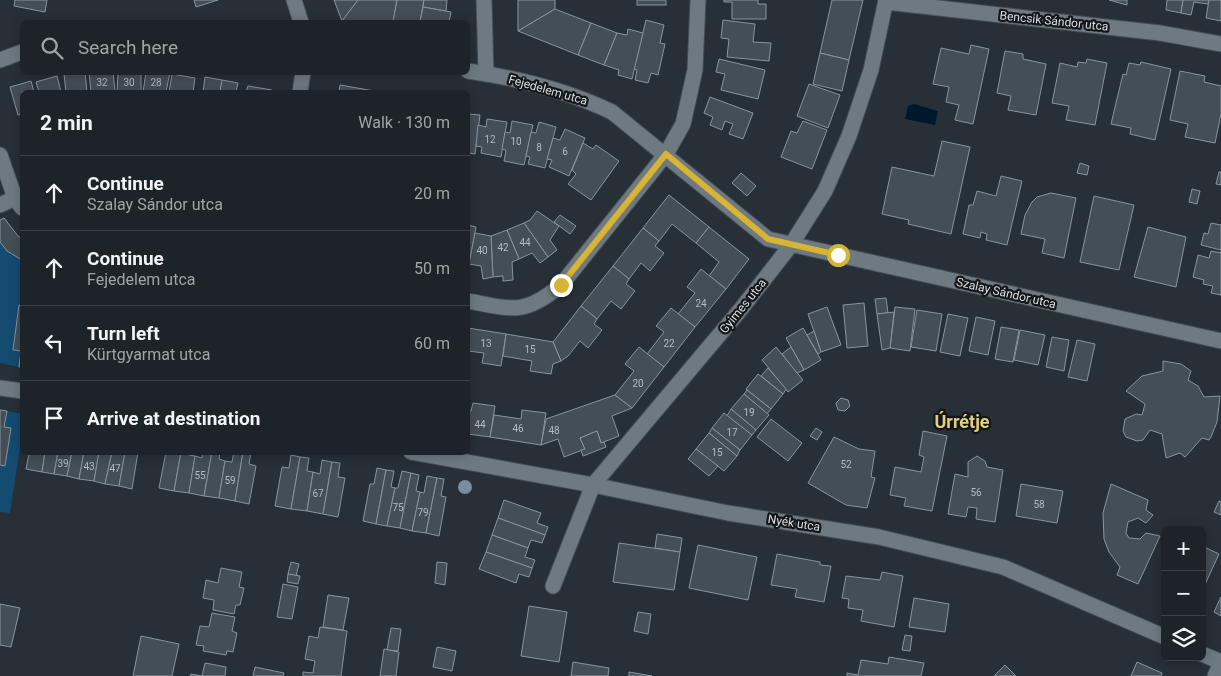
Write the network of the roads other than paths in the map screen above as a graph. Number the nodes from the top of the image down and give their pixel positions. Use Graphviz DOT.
graph roads {
  1 [pos="294,0"];
  2 [pos="484,0"];
  3 [pos="698,0"];
  4 [pos="886,1"];
  5 [pos="300,20"];
  6 [pos="1221,44"];
  7 [pos="20,53"];
  8 [pos="0,60"];
  9 [pos="470,71"];
  10 [pos="486,74"];
  11 [pos="303,75"];
  12 [pos="300,90"];
  13 [pos="0,154"];
  14 [pos="666,154"];
  15 [pos="19,203"];
  16 [pos="0,205"];
  17 [pos="791,245"];
  18 [pos="470,301"];
  19 [pos="1221,341"];
  20 [pos="0,388"];
  21 [pos="20,391"];
  22 [pos="428,455"];
  23 [pos="593,485"];
  24 [pos="553,586"];
  25 [pos="1161,635"];
  26 [pos="1206,656"];
  27 [pos="1221,662"];
  28 [pos="1215,676"];
  1 -- 5 [label="street"];
  2 -- 10 [label="street"];
  3 -- 14 [label="street"];
  4 -- 6 [label="street, Bencsik Sándor utca"];
  4 -- 17 [label="street, Gyimes utca"];
  7 -- 8 [label="street"];
  9 -- 10 [label="street, Fejedelem utca"];
  10 -- 14 [label="street, Fejedelem utca"];
  11 -- 12 [label="street"];
  13 -- 15 [label="street"];
  14 -- 17 [label="street, Fejedelem utca"];
  14 -- 18 [label="street"];
  15 -- 16 [label="street"];
  17 -- 19 [label="street, Szalay Sándor utca"];
  17 -- 23 [label="street, Gyimes utca"];
  20 -- 21 [label="street"];
  22 -- 23 [label="street, Nyék utca"];
  23 -- 24 [label="street, Gyimes utca"];
  23 -- 25 [label="street, Nyék utca"];
  26 -- 27 [label="street"];
  27 -- 28 [label="street"];
}
